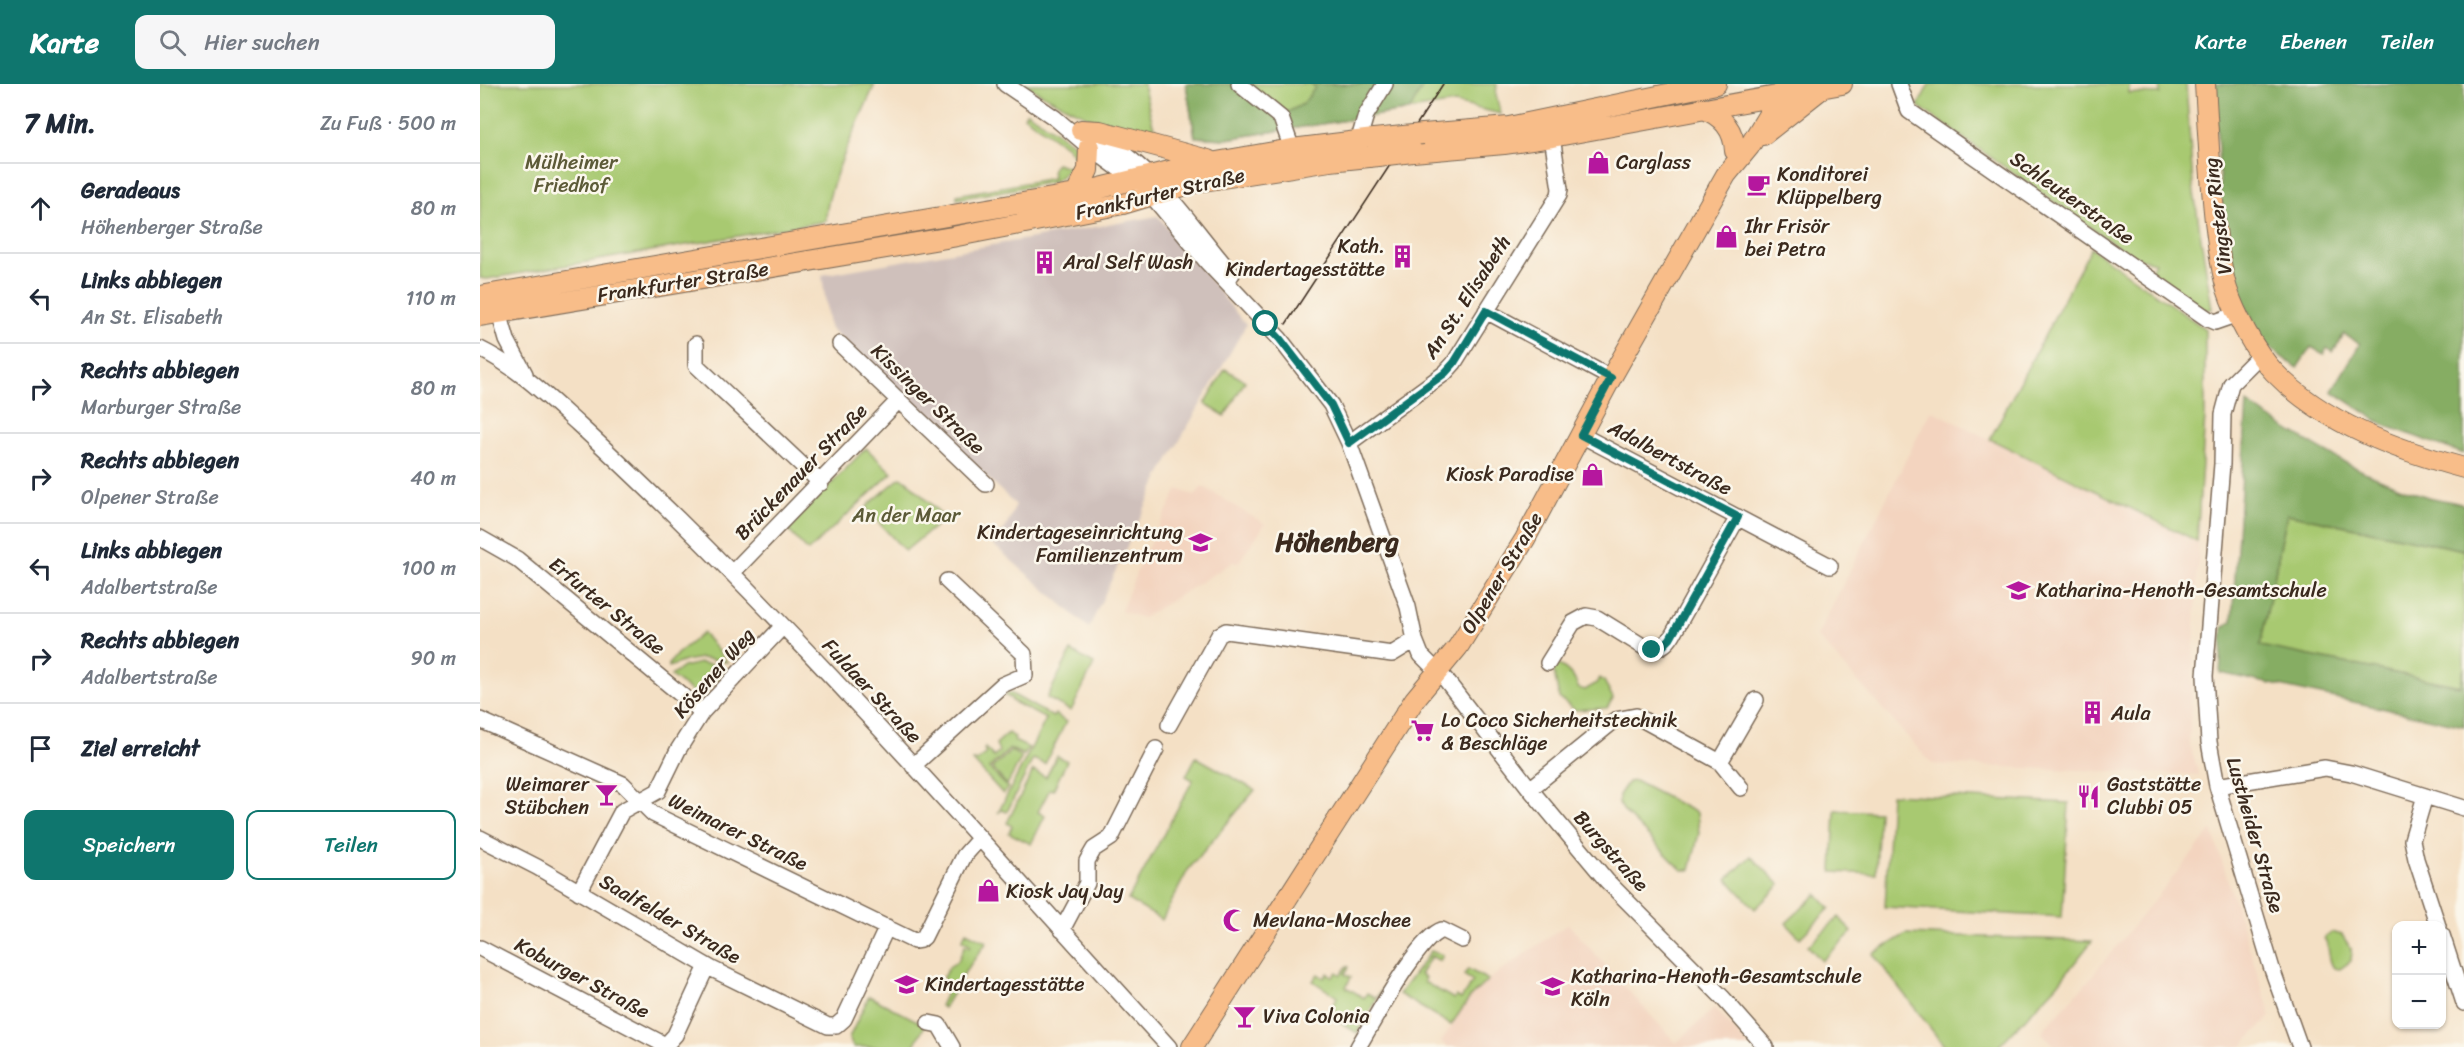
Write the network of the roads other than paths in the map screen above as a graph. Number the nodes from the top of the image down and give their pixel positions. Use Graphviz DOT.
graph roads {
  1 [pos="1005,84"];
  2 [pos="1239,84"];
  3 [pos="1385,84"];
  4 [pos="1693,84"];
  5 [pos="1716,84"];
  6 [pos="1842,84"];
  7 [pos="1899,84"];
  8 [pos="2205,84"];
  9 [pos="1822,89"];
  10 [pos="1776,90"];
  11 [pos="1661,95"];
  12 [pos="1702,108"];
  13 [pos="1552,137"];
  14 [pos="1085,139"];
  15 [pos="1364,149"];
  16 [pos="1742,149"];
  17 [pos="1292,150"];
  18 [pos="1216,162"];
  19 [pos="1151,186"];
  20 [pos="1076,194"];
  21 [pos="950,215"];
  22 [pos="952,237"];
  23 [pos="486,295"];
  24 [pos="1486,311"];
  25 [pos="2238,314"];
  26 [pos="486,317"];
  27 [pos="696,344"];
  28 [pos="840,344"];
  29 [pos="480,349"];
  30 [pos="2261,354"];
  31 [pos="1611,378"];
  32 [pos="528,380"];
  33 [pos="899,400"];
  34 [pos="1581,435"];
  35 [pos="1349,443"];
  36 [pos="2464,468"];
  37 [pos="821,483"];
  38 [pos="986,484"];
  39 [pos="1738,517"];
  40 [pos="480,538"];
  41 [pos="1830,566"];
  42 [pos="732,573"];
  43 [pos="948,580"];
  44 [pos="783,626"];
  45 [pos="1415,640"];
  46 [pos="1548,663"];
  47 [pos="1437,671"];
  48 [pos="1756,700"];
  49 [pos="702,712"];
  50 [pos="480,720"];
  51 [pos="1169,725"];
  52 [pos="1156,749"];
  53 [pos="1720,762"];
  54 [pos="913,766"];
  55 [pos="2217,786"];
  56 [pos="1742,788"];
  57 [pos="1530,789"];
  58 [pos="2425,796"];
  59 [pos="640,800"];
  60 [pos="2464,808"];
  61 [pos="480,838"];
  62 [pos="979,839"];
  63 [pos="579,892"];
  64 [pos="2436,921"];
  65 [pos="887,927"];
  66 [pos="1062,930"];
  67 [pos="1462,940"];
  68 [pos="2446,947"];
  69 [pos="480,948"];
  70 [pos="706,966"];
  71 [pos="2464,1003"];
  72 [pos="929,1023"];
  73 [pos="665,1046"];
  74 [pos="952,1047"];
  75 [pos="1169,1047"];
  76 [pos="1192,1047"];
  77 [pos="1358,1047"];
  78 [pos="1766,1047"];
  79 [pos="2300,1047"];
  1 -- 14 [label="street"];
  2 -- 17 [label="street"];
  3 -- 15 [label="street"];
  4 -- 11 [label="main road"];
  5 -- 11 [label="main road, Frankfurter Straße"];
  6 -- 9 [label="main road, Frankfurter Straße"];
  7 -- 25 [label="street, Schleuterstraße"];
  8 -- 25 [label="main road, Vingster Ring"];
  9 -- 10 [label="main road, Frankfurter Straße"];
  9 -- 16 [label="main road"];
  10 -- 12 [label="main road, Frankfurter Straße"];
  10 -- 16 [label="main road, Olpener Straße"];
  11 -- 15 [label="main road, Frankfurter Straße, bridge"];
  12 -- 13 [label="main road, Frankfurter Straße"];
  12 -- 16 [label="main road"];
  13 -- 15 [label="main road, Frankfurter Straße, bridge"];
  13 -- 24 [label="street, An St. Elisabeth"];
  14 -- 18 [label="main road"];
  14 -- 19 [label="street"];
  14 -- 20 [label="main road"];
  15 -- 17 [label="main road, Frankfurter Straße"];
  15 -- 19 [label="main road, Frankfurter Straße"];
  16 -- 31 [label="main road, Olpener Straße"];
  17 -- 18 [label="main road, Frankfurter Straße"];
  18 -- 19 [label="main road, Frankfurter Straße"];
  19 -- 20 [label="main road, Frankfurter Straße"];
  19 -- 22 [label="main road, Frankfurter Straße"];
  19 -- 35 [label="street"];
  20 -- 21 [label="main road, Frankfurter Straße"];
  21 -- 22 [label="main road"];
  21 -- 23 [label="main road, Frankfurter Straße"];
  22 -- 26 [label="main road, Frankfurter Straße"];
  23 -- 26 [label="street"];
  24 -- 31 [label="street"];
  24 -- 35 [label="street, An St. Elisabeth"];
  25 -- 30 [label="main road, Vingster Ring"];
  26 -- 32 [label="street, Fuldaer Straße"];
  27 -- 37 [label="street"];
  28 -- 33 [label="street, Kissinger Straße"];
  29 -- 32 [label="street, Fuldaer Straße"];
  30 -- 36 [label="main road, Vingster Ring"];
  30 -- 55 [label="street, Lustheider Straße"];
  31 -- 34 [label="main road, Olpener Straße"];
  32 -- 42 [label="street, Fuldaer Straße"];
  33 -- 37 [label="street, Brückenauer Straße"];
  33 -- 38 [label="street, Kissinger Straße"];
  34 -- 39 [label="street, Adalbertstraße"];
  34 -- 47 [label="main road, Olpener Straße"];
  35 -- 45 [label="street"];
  37 -- 42 [label="street, Brückenauer Straße"];
  39 -- 41 [label="street, Adalbertstraße"];
  39 -- 46 [label="street, Adalbertstraße"];
  40 -- 49 [label="street, Erfurter Straße"];
  42 -- 44 [label="street, Fuldaer Straße"];
  43 -- 54 [label="street"];
  44 -- 49 [label="street, Kösener Weg"];
  44 -- 54 [label="street, Fuldaer Straße"];
  45 -- 47 [label="street, Burgstraße"];
  45 -- 51 [label="street"];
  47 -- 57 [label="street, Burgstraße"];
  47 -- 76 [label="main road, Olpener Straße"];
  48 -- 53 [label="street"];
  49 -- 59 [label="street, Kösener Weg"];
  50 -- 59 [label="street, Weimarer Straße"];
  52 -- 66 [label="street"];
  53 -- 56 [label="street"];
  53 -- 57 [label="street"];
  54 -- 62 [label="street, Fuldaer Straße"];
  55 -- 58 [label="street"];
  55 -- 79 [label="street, Lustheider Straße"];
  57 -- 78 [label="street, Burgstraße"];
  58 -- 60 [label="street"];
  58 -- 64 [label="street"];
  59 -- 63 [label="street, Kösener Weg"];
  59 -- 65 [label="street, Weimarer Straße"];
  61 -- 63 [label="street, Saalfelder Straße"];
  62 -- 65 [label="street, Weimarer Straße"];
  62 -- 66 [label="street, Fuldaer Straße"];
  63 -- 70 [label="street, Saalfelder Straße"];
  65 -- 70 [label="street, Saalfelder Straße"];
  66 -- 75 [label="street, Fuldaer Straße"];
  67 -- 77 [label="street"];
  68 -- 71 [label="street"];
  69 -- 73 [label="street, Koburger Straße"];
  70 -- 73 [label="street"];
  72 -- 74 [label="street"];
}
